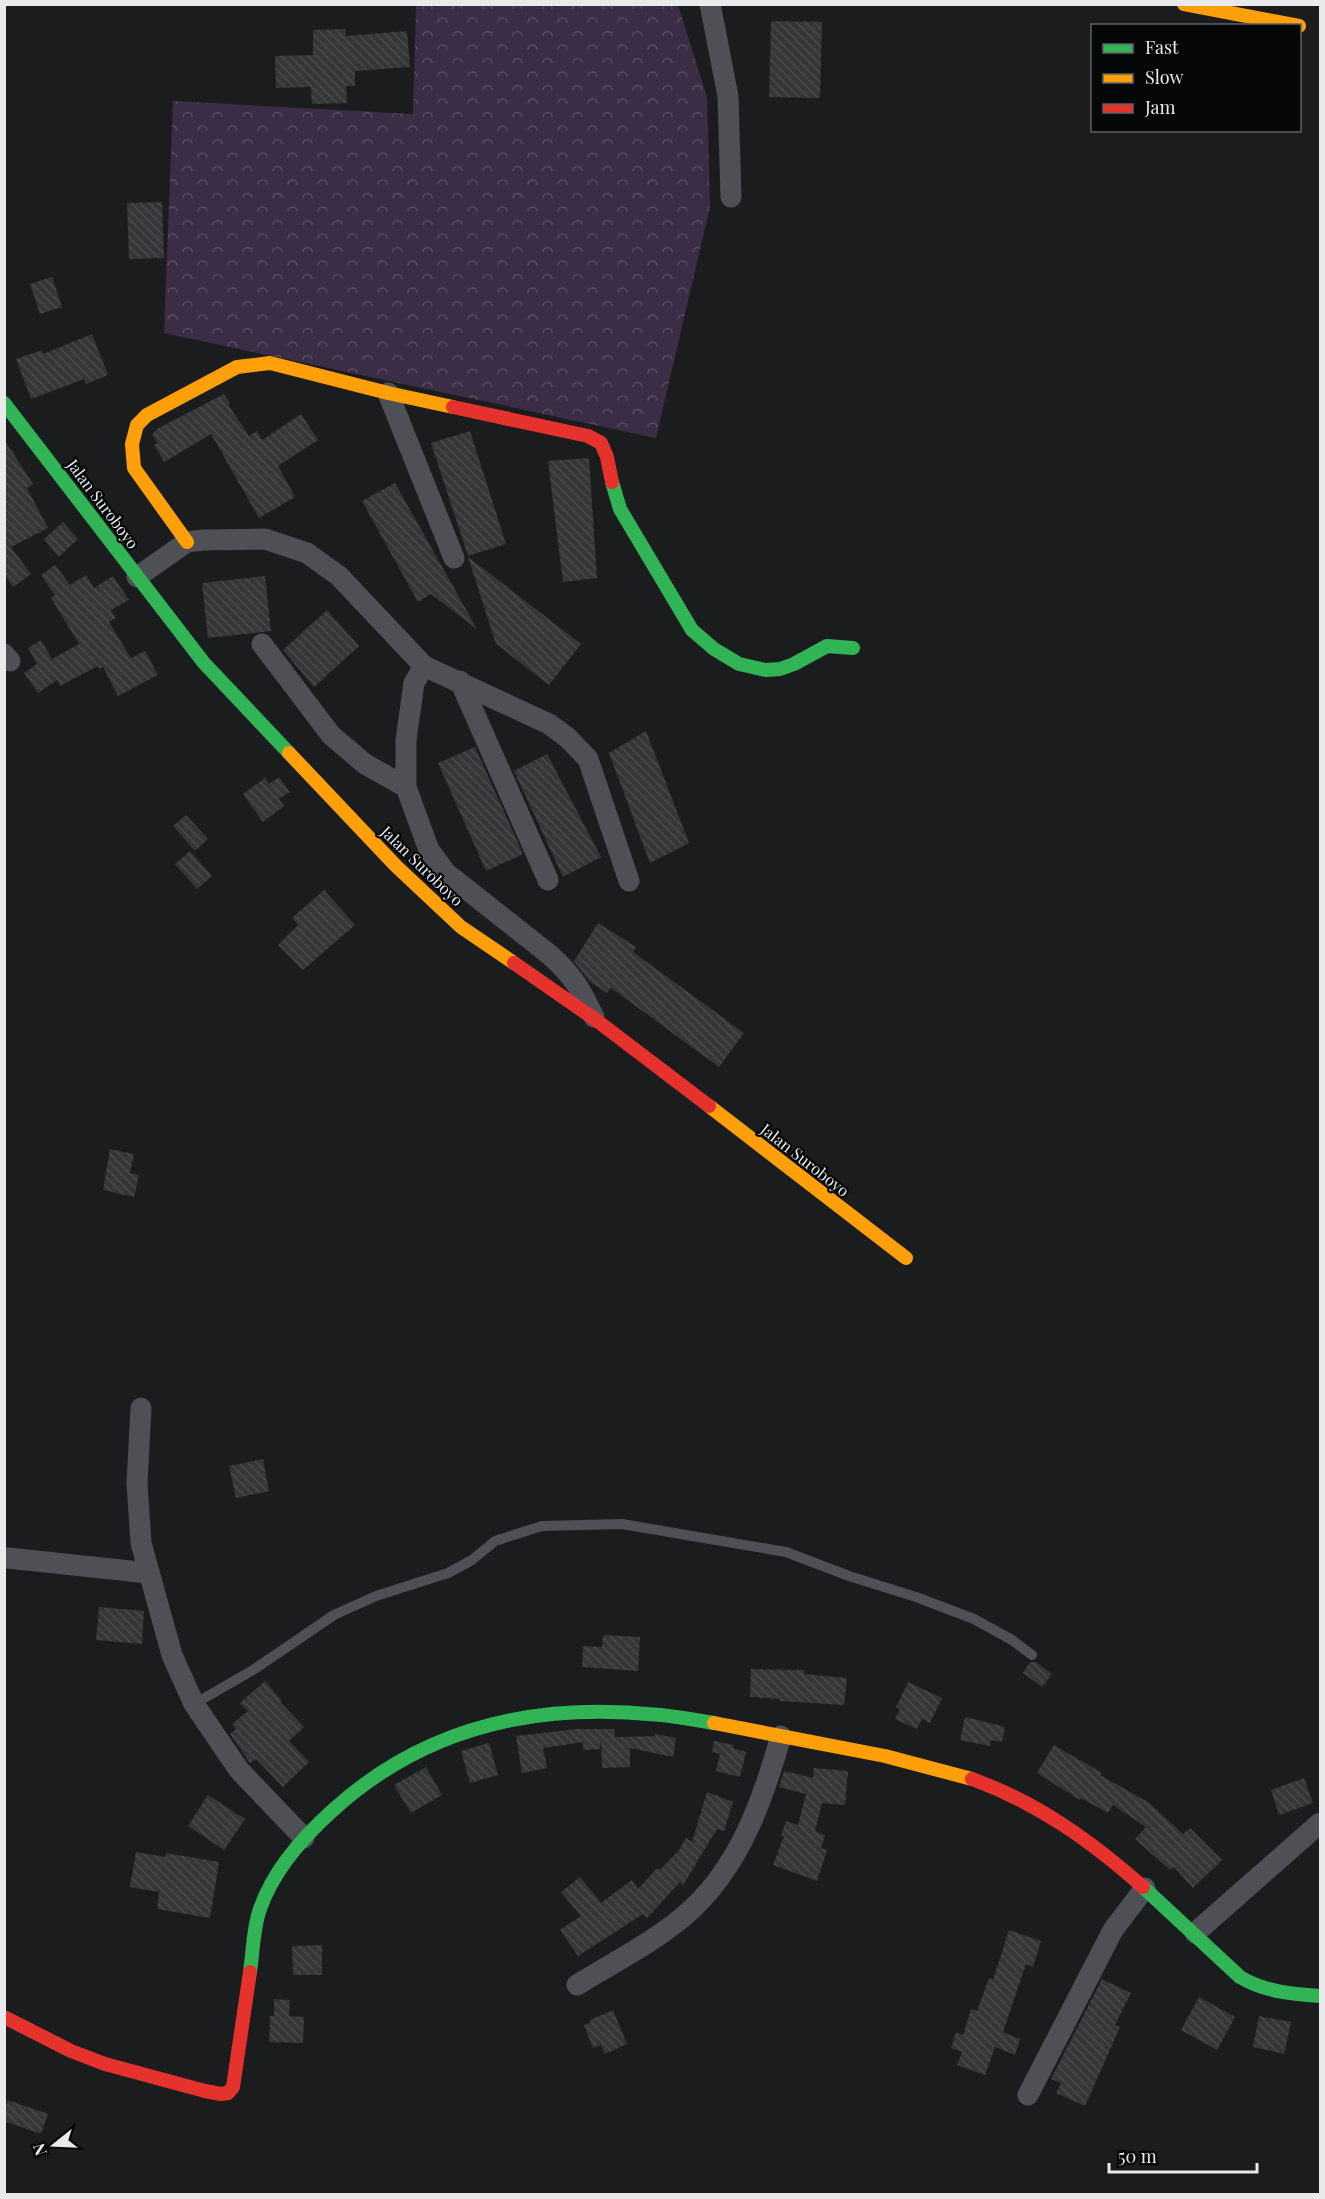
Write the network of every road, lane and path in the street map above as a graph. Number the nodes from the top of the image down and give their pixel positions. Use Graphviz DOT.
graph roads {
  1 [pos="710,4"];
  2 [pos="1184,4"];
  3 [pos="1292,24"];
  4 [pos="731,197"];
  5 [pos="388,393"];
  6 [pos="4,403"];
  7 [pos="186,542"];
  8 [pos="454,558"];
  9 [pos="137,577"];
  10 [pos="261,644"];
  11 [pos="853,648"];
  12 [pos="424,666"];
  13 [pos="460,681"];
  14 [pos="406,788"];
  15 [pos="548,880"];
  16 [pos="629,881"];
  17 [pos="596,1020"];
  18 [pos="906,1258"];
  19 [pos="141,1408"];
  20 [pos="8,1558"];
  21 [pos="149,1573"];
  22 [pos="1032,1654"];
  23 [pos="194,1704"];
  24 [pos="781,1737"];
  25 [pos="1320,1823"];
  26 [pos="304,1839"];
  27 [pos="1145,1888"];
  28 [pos="1195,1933"];
  29 [pos="577,1985"];
  30 [pos="1320,1996"];
  31 [pos="4,2018"];
  32 [pos="1028,2095"];
  1 -- 4 [label="street"];
  2 -- 3 [label="street"];
  5 -- 7 [label="street"];
  5 -- 8 [label="street"];
  5 -- 11 [label="street"];
  6 -- 9 [label="street, Jalan Suroboyo"];
  7 -- 9 [label="street"];
  7 -- 12 [label="street"];
  9 -- 17 [label="street, Jalan Suroboyo"];
  10 -- 14 [label="street"];
  12 -- 13 [label="street"];
  12 -- 14 [label="street"];
  13 -- 15 [label="street"];
  13 -- 16 [label="street"];
  14 -- 17 [label="street"];
  17 -- 18 [label="street, Jalan Suroboyo"];
  19 -- 21 [label="street"];
  20 -- 21 [label="street"];
  21 -- 23 [label="street"];
  22 -- 23 [label="lane"];
  23 -- 26 [label="street"];
  24 -- 26 [label="street"];
  24 -- 27 [label="street"];
  24 -- 29 [label="street"];
  25 -- 28 [label="street"];
  26 -- 31 [label="street"];
  27 -- 28 [label="street"];
  27 -- 32 [label="street"];
  28 -- 30 [label="street"];
}
